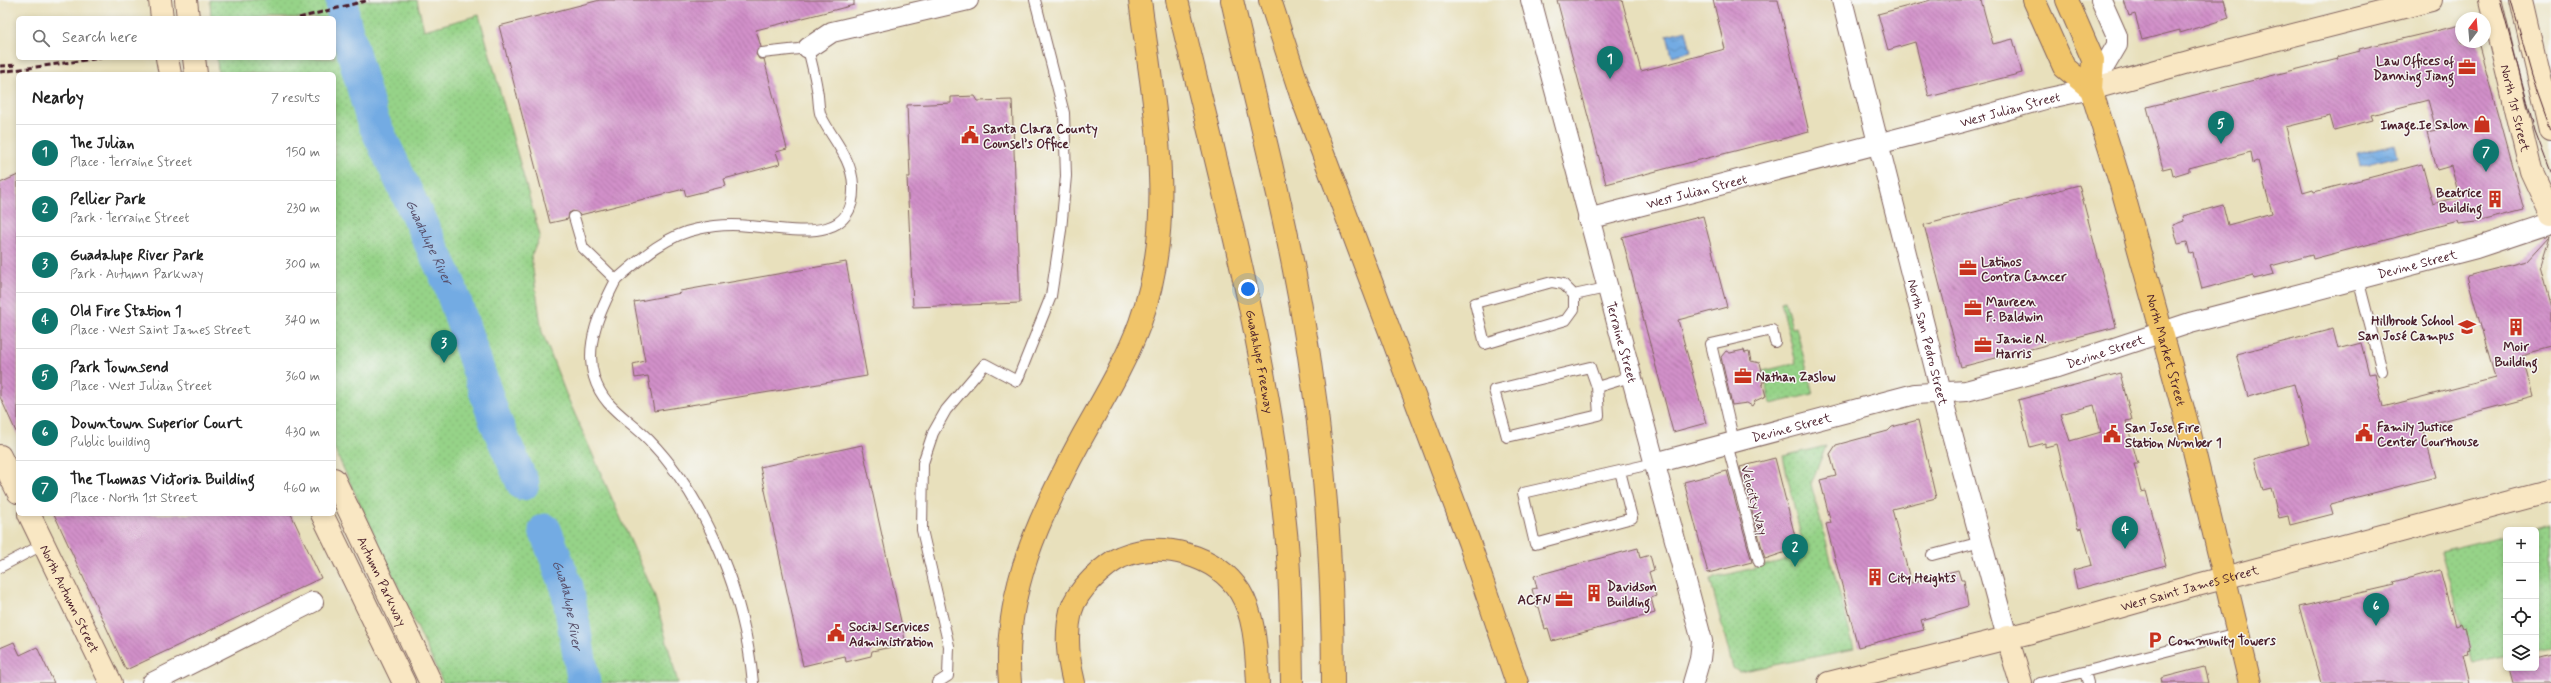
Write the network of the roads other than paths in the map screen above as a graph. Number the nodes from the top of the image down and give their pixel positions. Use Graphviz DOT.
graph roads {
  1 [pos="160,0"];
  2 [pos="186,0"];
  3 [pos="968,0"];
  4 [pos="1035,0"];
  5 [pos="1140,0"];
  6 [pos="1178,0"];
  7 [pos="1232,0"];
  8 [pos="1270,0"];
  9 [pos="1532,0"];
  10 [pos="1842,0"];
  11 [pos="2034,0"];
  12 [pos="2067,0"];
  13 [pos="2101,0"];
  14 [pos="2432,0"];
  15 [pos="2490,0"];
  16 [pos="2521,0"];
  17 [pos="162,16"];
  18 [pos="188,16"];
  19 [pos="808,48"];
  20 [pos="762,53"];
  21 [pos="167,60"];
  22 [pos="194,60"];
  23 [pos="170,72"];
  24 [pos="196,72"];
  25 [pos="2091,89"];
  26 [pos="2551,130"];
  27 [pos="1880,144"];
  28 [pos="2551,214"];
  29 [pos="574,217"];
  30 [pos="1588,219"];
  31 [pos="2551,223"];
  32 [pos="2358,279"];
  33 [pos="616,280"];
  34 [pos="1606,288"];
  35 [pos="1574,295"];
  36 [pos="2160,333"];
  37 [pos="1775,342"];
  38 [pos="2382,371"];
  39 [pos="1630,377"];
  40 [pos="1597,387"];
  41 [pos="1942,393"];
  42 [pos="1731,443"];
  43 [pos="0,456"];
  44 [pos="1655,463"];
  45 [pos="1620,471"];
  46 [pos="336,483"];
  47 [pos="16,488"];
  48 [pos="2551,491"];
  49 [pos="30,516"];
  50 [pos="323,516"];
  51 [pos="1981,542"];
  52 [pos="44,544"];
  53 [pos="1932,555"];
  54 [pos="1759,562"];
  55 [pos="0,567"];
  56 [pos="2223,578"];
  57 [pos="313,602"];
  58 [pos="2237,633"];
  59 [pos="2007,637"];
  60 [pos="2085,672"];
  61 [pos="111,683"];
  62 [pos="152,683"];
  63 [pos="404,683"];
  64 [pos="431,683"];
  65 [pos="753,683"];
  66 [pos="937,683"];
  67 [pos="1010,683"];
  68 [pos="1074,683"];
  69 [pos="1258,683"];
  70 [pos="1292,683"];
  71 [pos="1334,683"];
  72 [pos="1517,683"];
  73 [pos="1693,683"];
  74 [pos="1829,683"];
  75 [pos="2021,683"];
  76 [pos="2040,683"];
  77 [pos="2088,683"];
  78 [pos="2250,683"];
  1 -- 17 [label="main road"];
  2 -- 18 [label="main road"];
  3 -- 19 [label="street"];
  4 -- 66 [label="lane"];
  5 -- 67 [label="main road"];
  6 -- 70 [label="main road, Guadalupe Freeway"];
  7 -- 71 [label="main road"];
  8 -- 72 [label="main road"];
  9 -- 30 [label="street, Terraine Street"];
  10 -- 27 [label="street, North San Pedro Street"];
  11 -- 25 [label="main road"];
  12 -- 25 [label="main road"];
  13 -- 25 [label="street"];
  14 -- 25 [label="main road, West Julian Street"];
  15 -- 28 [label="main road, North 1st Street"];
  16 -- 26 [label="main road"];
  19 -- 20 [label="lane"];
  19 -- 33 [label="lane"];
  21 -- 23 [label="main road"];
  22 -- 24 [label="main road"];
  25 -- 27 [label="street, West Julian Street"];
  25 -- 36 [label="main road, North Market Street"];
  27 -- 30 [label="street, West Julian Street"];
  27 -- 41 [label="street, North San Pedro Street"];
  29 -- 33 [label="lane"];
  30 -- 34 [label="street, Terraine Street"];
  31 -- 32 [label="street, Devine Street"];
  32 -- 36 [label="street, Devine Street"];
  32 -- 38 [label="lane"];
  33 -- 65 [label="lane"];
  34 -- 35 [label="lane"];
  34 -- 39 [label="street, Terraine Street"];
  35 -- 35 [label="lane"];
  36 -- 41 [label="street, Devine Street"];
  36 -- 56 [label="main road, North Market Street"];
  37 -- 42 [label="lane, Velocity Way"];
  39 -- 40 [label="lane"];
  39 -- 44 [label="street, Terraine Street"];
  40 -- 40 [label="lane"];
  41 -- 42 [label="street, Devine Street"];
  41 -- 51 [label="street, North San Pedro Street"];
  42 -- 44 [label="street, Devine Street"];
  42 -- 54 [label="lane, Velocity Way"];
  43 -- 47 [label="main road"];
  44 -- 45 [label="lane"];
  44 -- 73 [label="street, Terraine Street"];
  45 -- 45 [label="lane"];
  46 -- 64 [label="main road, Autumn Parkway"];
  48 -- 56 [label="main road, West Saint James Street"];
  49 -- 52 [label="main road, North Autumn Street"];
  50 -- 63 [label="main road, Autumn Parkway"];
  51 -- 53 [label="lane"];
  51 -- 59 [label="street, North San Pedro Street"];
  52 -- 55 [label="lane"];
  52 -- 61 [label="main road, North Autumn Street"];
  56 -- 58 [label="main road, North Market Street"];
  56 -- 59 [label="main road, West Saint James Street"];
  57 -- 62 [label="street"];
  58 -- 60 [label="lane"];
  58 -- 78 [label="main road, North Market Street"];
  59 -- 74 [label="main road, West Saint James Street"];
  59 -- 75 [label="main road, North San Pedro Street"];
  60 -- 76 [label="lane"];
  60 -- 77 [label="lane"];
  68 -- 69 [label="main road"];
}
